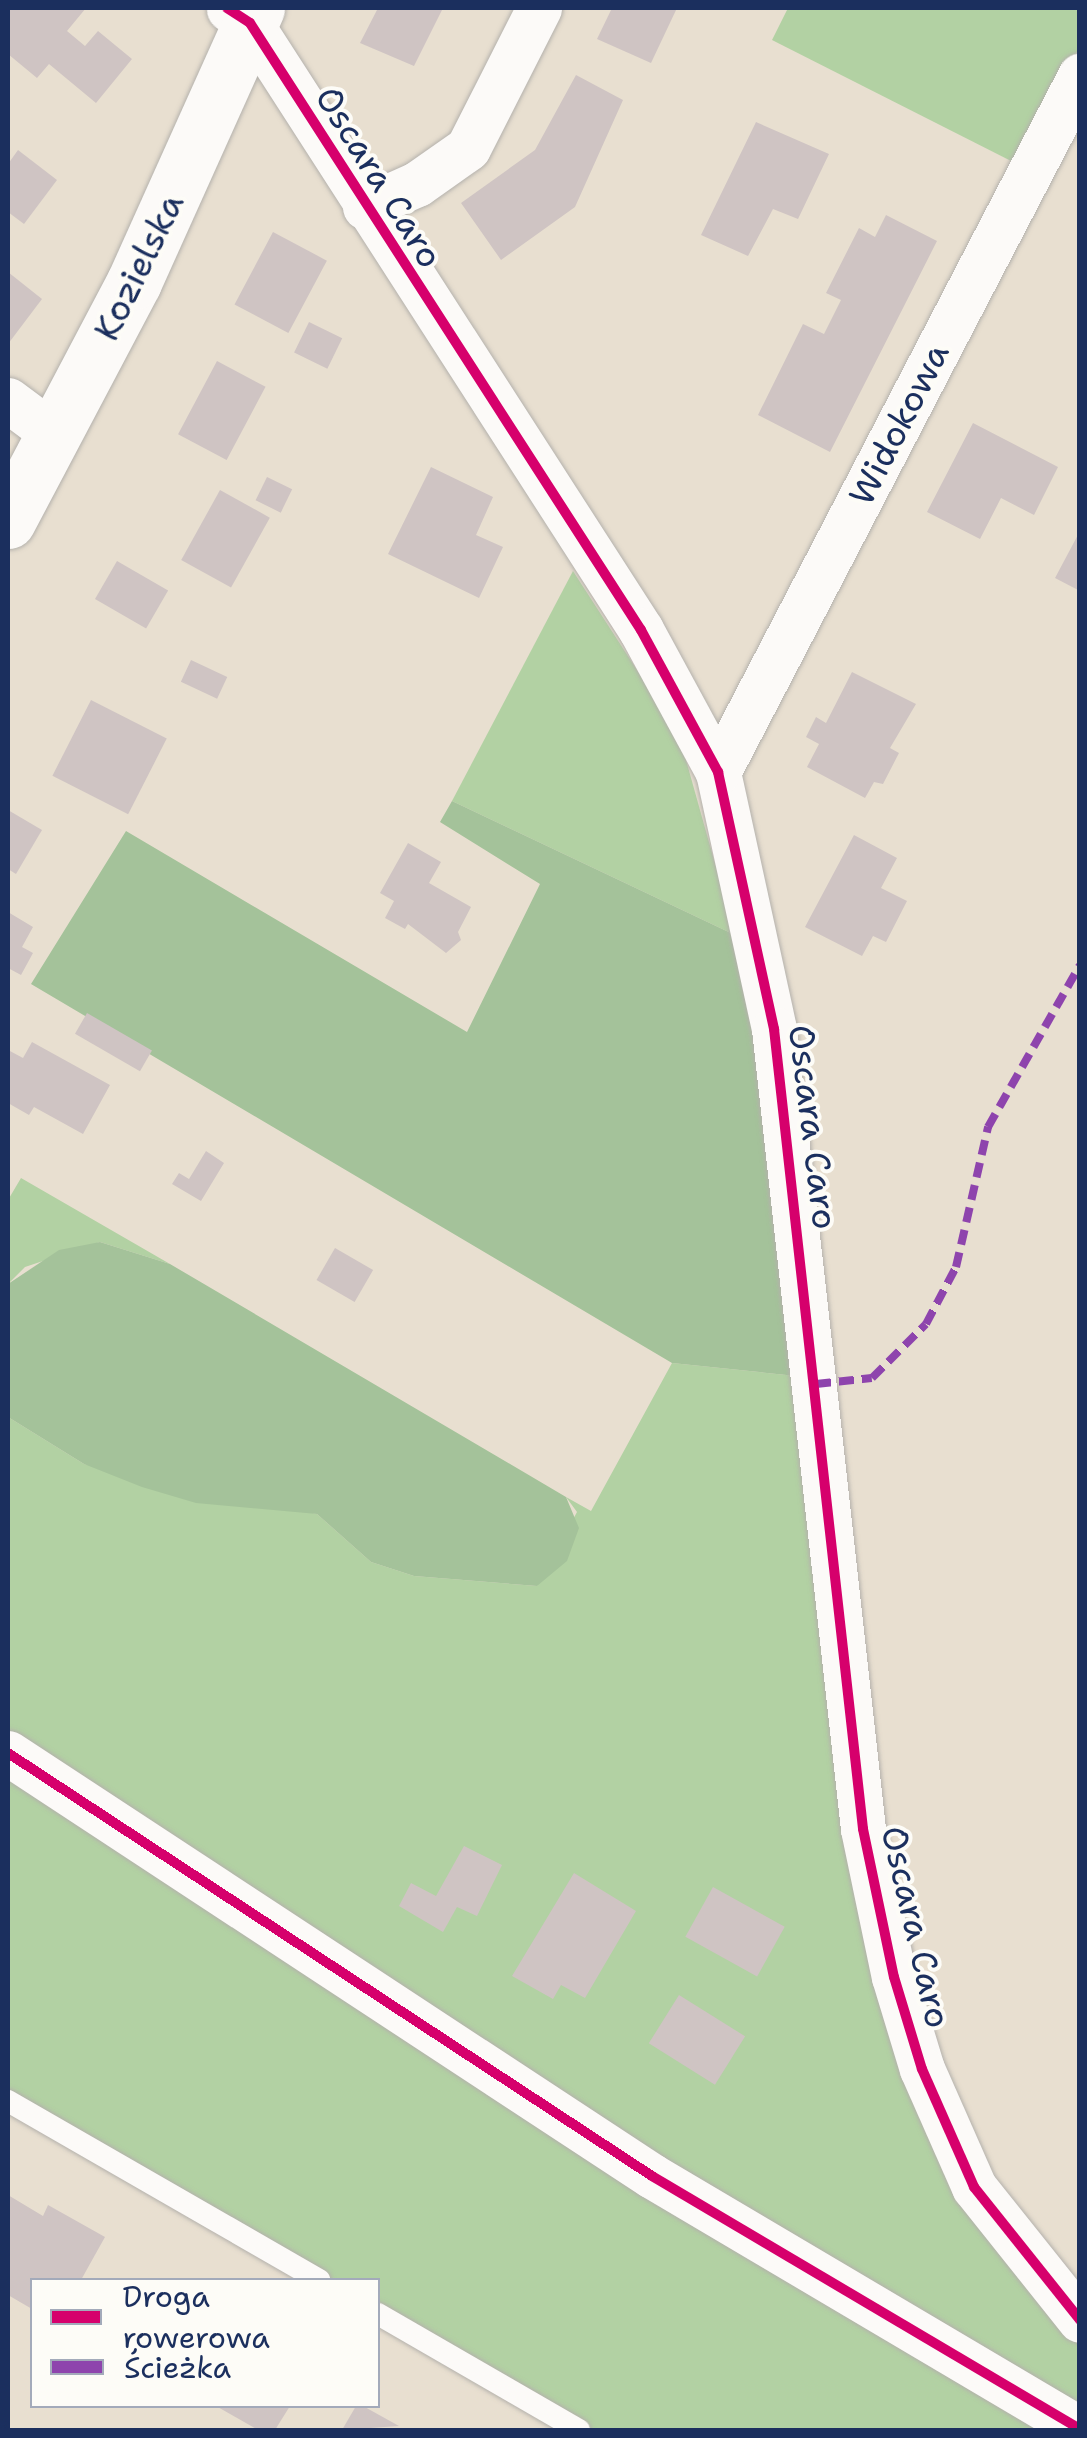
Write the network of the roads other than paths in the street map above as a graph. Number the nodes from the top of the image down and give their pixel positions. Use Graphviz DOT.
graph roads {
  1 [pos="539,8"];
  2 [pos="245,13"];
  3 [pos="1080,76"];
  4 [pos="365,208"];
  5 [pos="8,400"];
  6 [pos="55,435"];
  7 [pos="8,521"];
  8 [pos="718,772"];
  9 [pos="8,1753"];
  10 [pos="8,2100"];
  11 [pos="316,2278"];
  12 [pos="380,2315"];
  13 [pos="1080,2320"];
  14 [pos="1080,2429"];
  15 [pos="579,2430"];
  1 -- 4 [label="street"];
  2 -- 4 [label="street, Oscara Caro"];
  2 -- 6 [label="street, Kozielska"];
  3 -- 8 [label="street, Widokowa"];
  4 -- 8 [label="street, Oscara Caro"];
  5 -- 6 [label="street"];
  6 -- 7 [label="street, Kozielska"];
  8 -- 13 [label="street, Oscara Caro"];
  9 -- 14 [label="street"];
  10 -- 11 [label="lane"];
  12 -- 15 [label="lane"];
}
